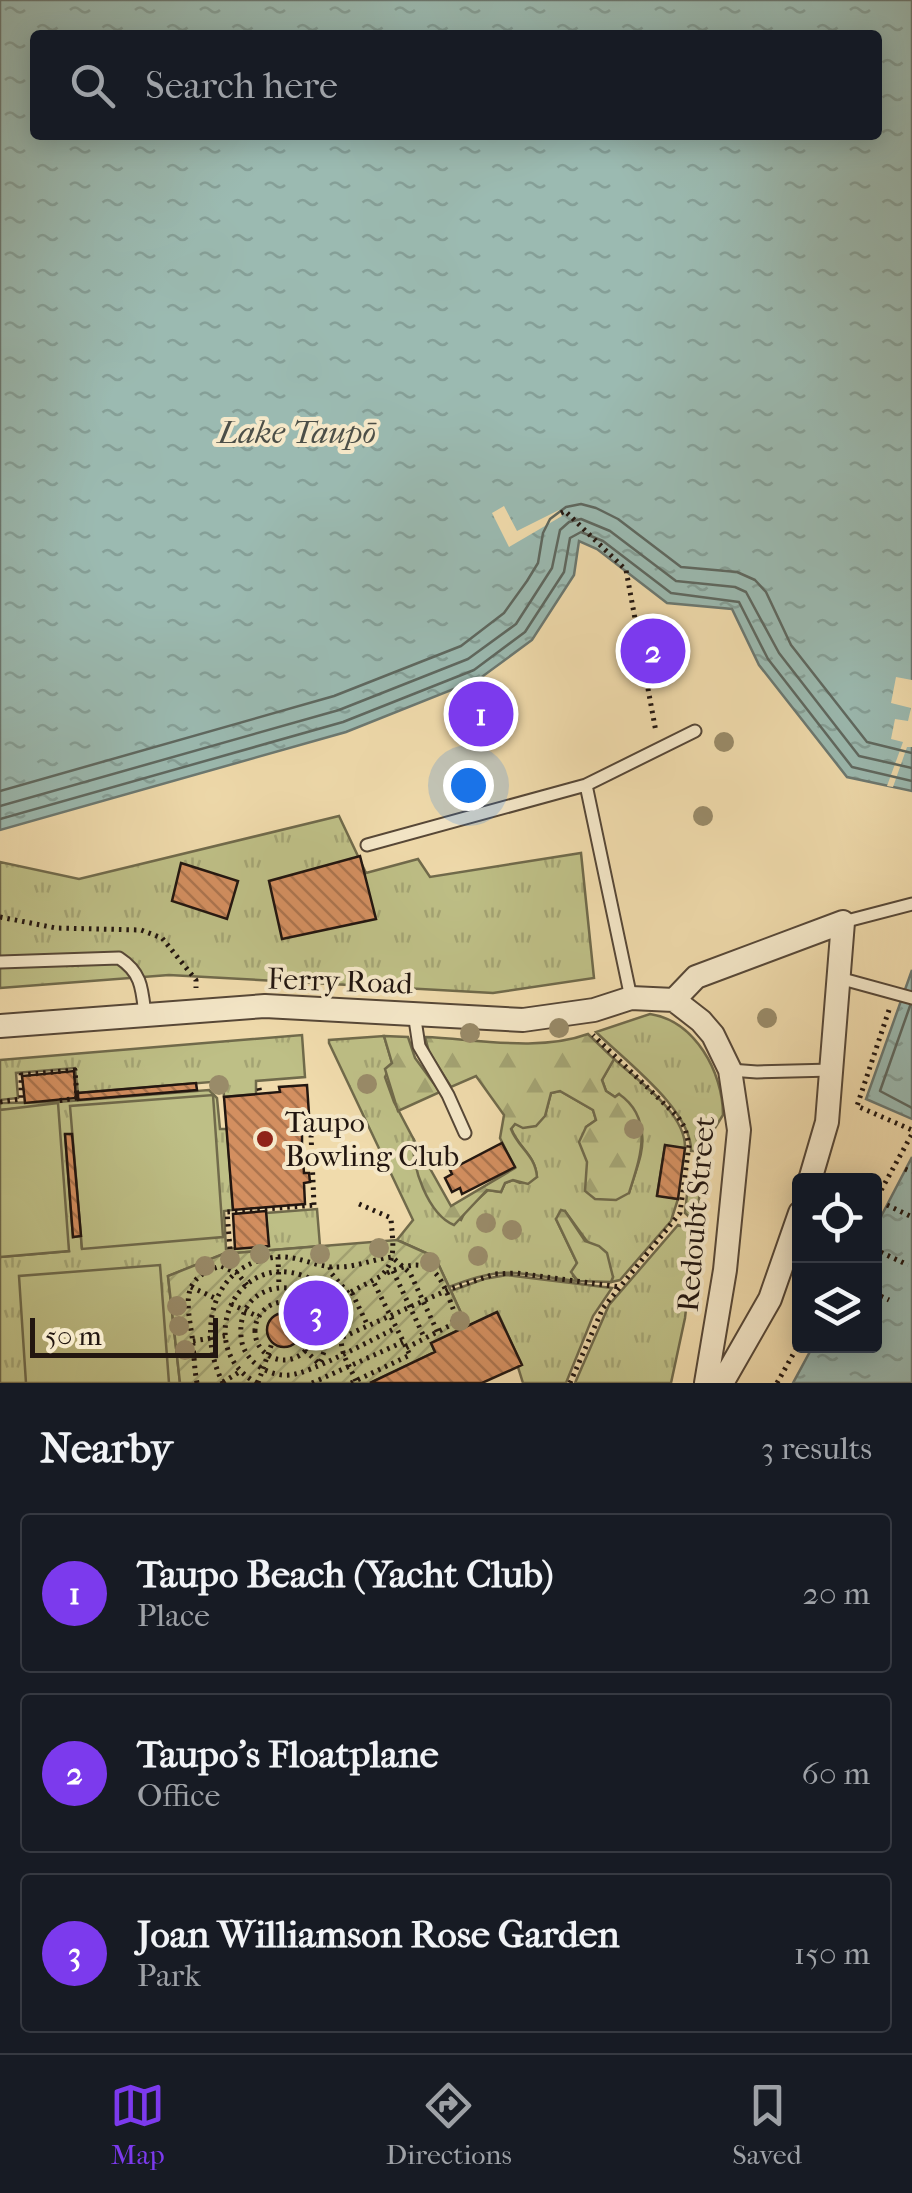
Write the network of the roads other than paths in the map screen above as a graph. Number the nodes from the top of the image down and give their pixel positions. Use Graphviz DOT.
graph roads {
  1 [pos="694,731"];
  2 [pos="586,785"];
  3 [pos="367,845"];
  4 [pos="912,904"];
  5 [pos="843,922"];
  6 [pos="0,962"];
  7 [pos="839,978"];
  8 [pos="630,998"];
  9 [pos="912,998"];
  10 [pos="674,1000"];
  11 [pos="414,1014"];
  12 [pos="145,1016"];
  13 [pos="0,1026"];
  14 [pos="725,1061"];
  15 [pos="832,1070"];
  16 [pos="465,1133"];
  17 [pos="812,1173"];
  18 [pos="792,1236"];
  19 [pos="706,1383"];
  20 [pos="722,1383"];
  1 -- 2 [label="lane"];
  2 -- 3 [label="lane"];
  2 -- 8 [label="lane"];
  4 -- 5 [label="lane"];
  5 -- 7 [label="street"];
  5 -- 10 [label="street"];
  6 -- 12 [label="lane"];
  7 -- 9 [label="lane"];
  7 -- 15 [label="street"];
  8 -- 10 [label="street, Ferry Road"];
  8 -- 11 [label="street, Ferry Road"];
  10 -- 14 [label="street"];
  11 -- 12 [label="street, Ferry Road"];
  11 -- 16 [label="lane"];
  12 -- 13 [label="street, Ferry Road"];
  14 -- 15 [label="lane"];
  14 -- 19 [label="street, Redoubt Street"];
  15 -- 17 [label="street"];
  18 -- 20 [label="street"];
}
